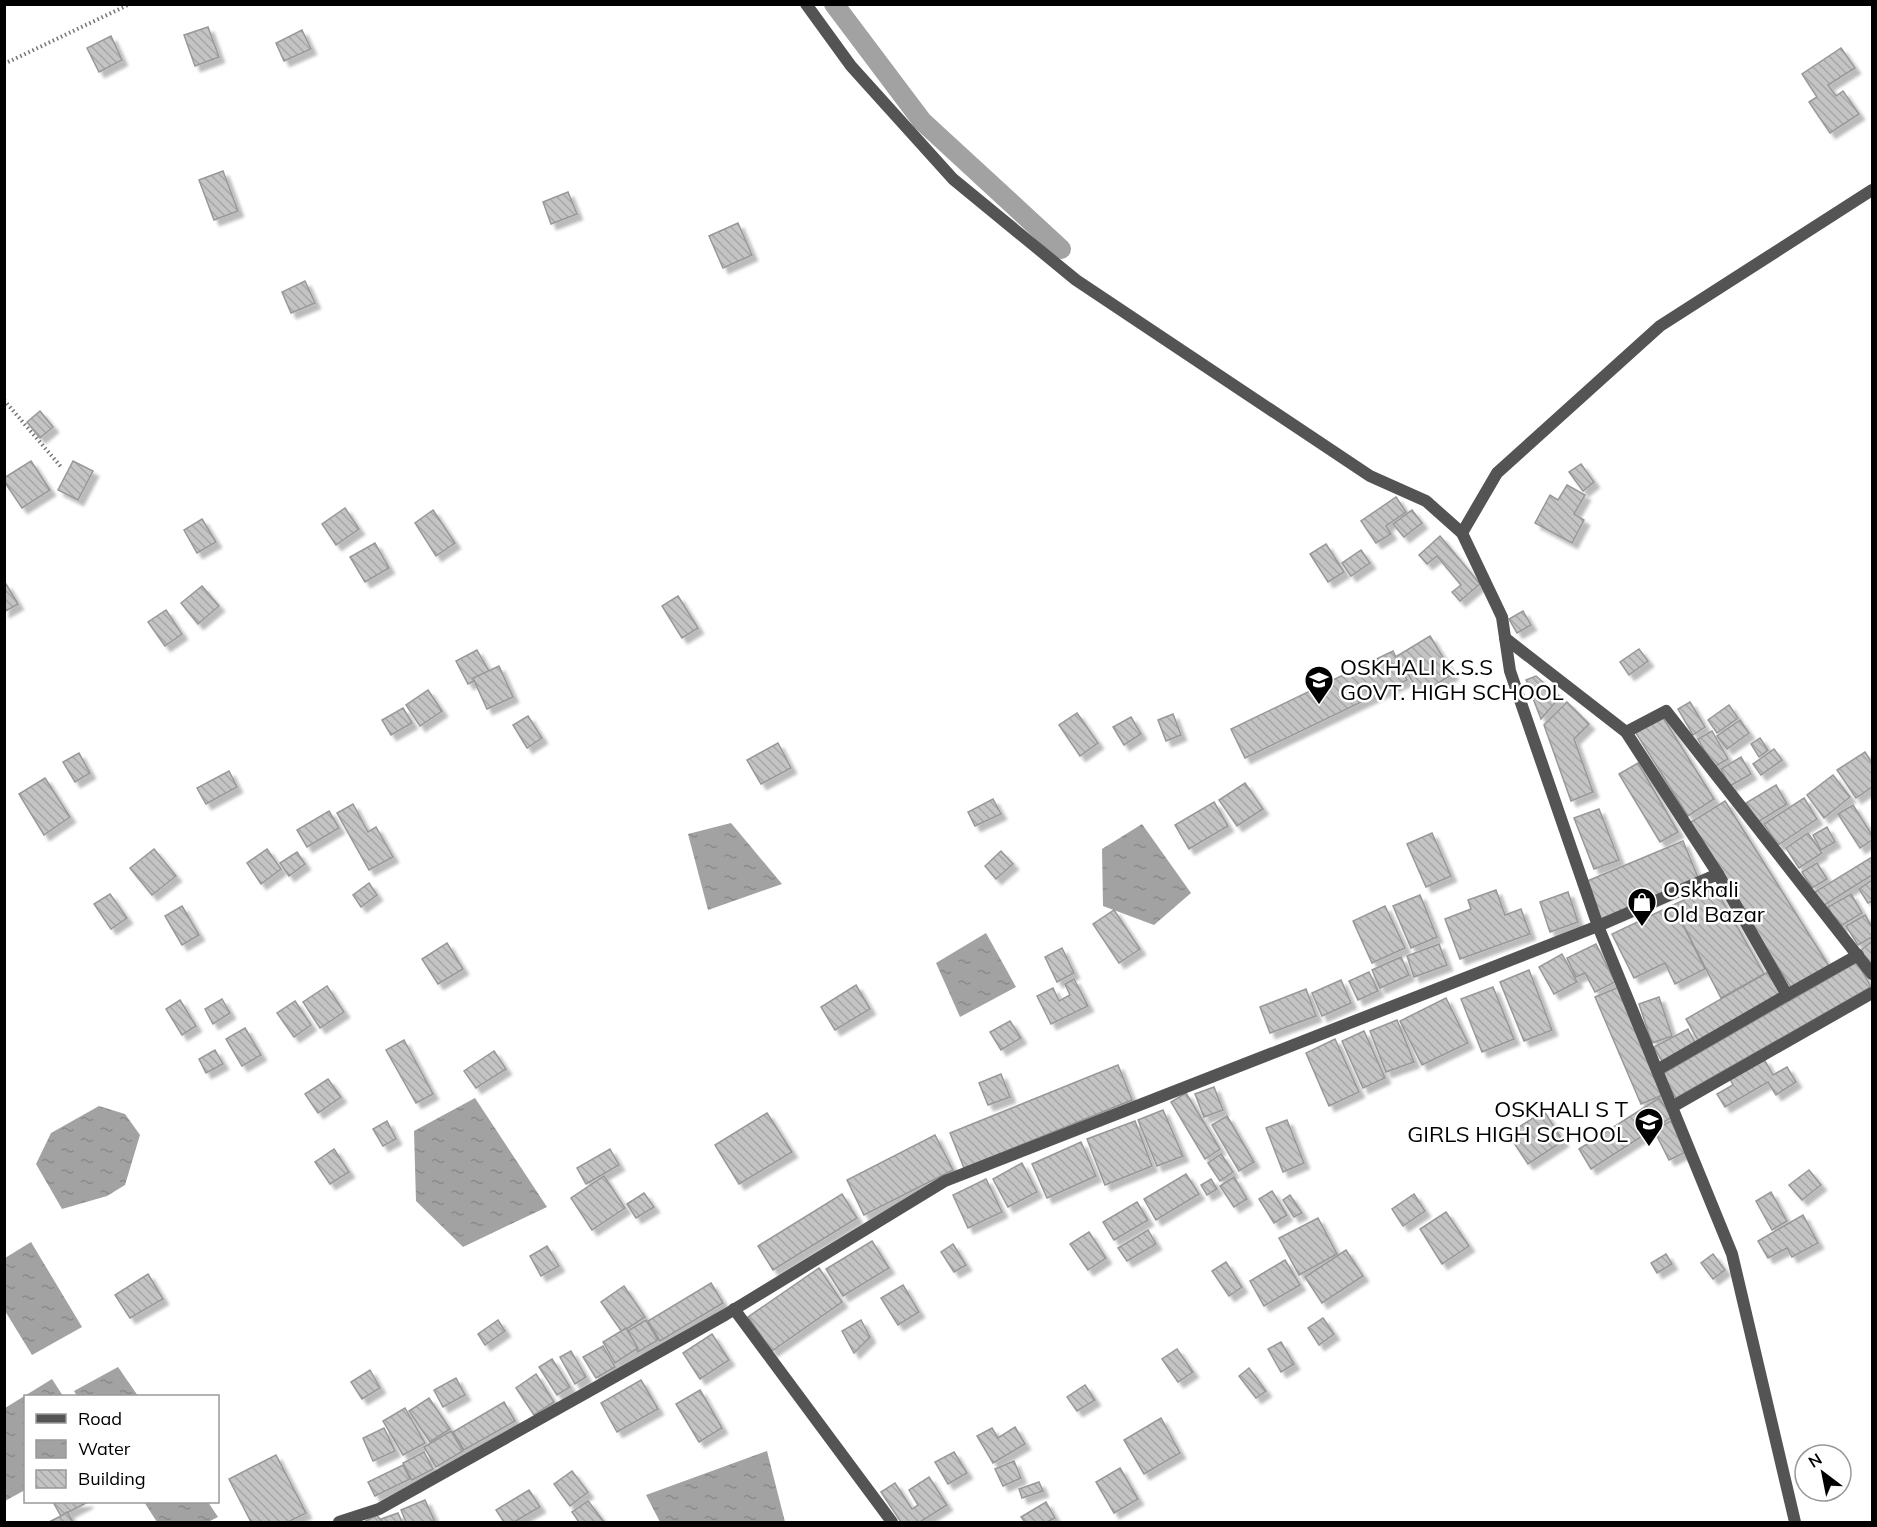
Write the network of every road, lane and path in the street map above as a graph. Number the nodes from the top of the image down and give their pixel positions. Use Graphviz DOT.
graph roads {
  1 [pos="130,4"];
  2 [pos="806,4"];
  3 [pos="4,64"];
  4 [pos="1872,190"];
  5 [pos="4,400"];
  6 [pos="62,468"];
  7 [pos="1462,533"];
  8 [pos="1505,638"];
  9 [pos="1626,732"];
  10 [pos="1718,874"];
  11 [pos="1598,926"];
  12 [pos="1858,955"];
  13 [pos="1872,974"];
  14 [pos="1872,993"];
  15 [pos="1787,995"];
  16 [pos="1657,1070"];
  17 [pos="1672,1107"];
  18 [pos="734,1309"];
  19 [pos="339,1522"];
  20 [pos="892,1522"];
  21 [pos="1795,1522"];
  1 -- 3 [label="path"];
  2 -- 7 [label="street"];
  4 -- 7 [label="street"];
  5 -- 6 [label="path"];
  7 -- 8 [label="street"];
  8 -- 9 [label="street"];
  8 -- 11 [label="street"];
  9 -- 10 [label="street"];
  9 -- 12 [label="street"];
  10 -- 11 [label="street"];
  10 -- 15 [label="street"];
  11 -- 16 [label="street"];
  11 -- 18 [label="street"];
  12 -- 13 [label="street"];
  12 -- 15 [label="street"];
  14 -- 17 [label="street"];
  15 -- 16 [label="street"];
  16 -- 17 [label="street"];
  17 -- 21 [label="street"];
  18 -- 19 [label="street"];
  18 -- 20 [label="street"];
}
